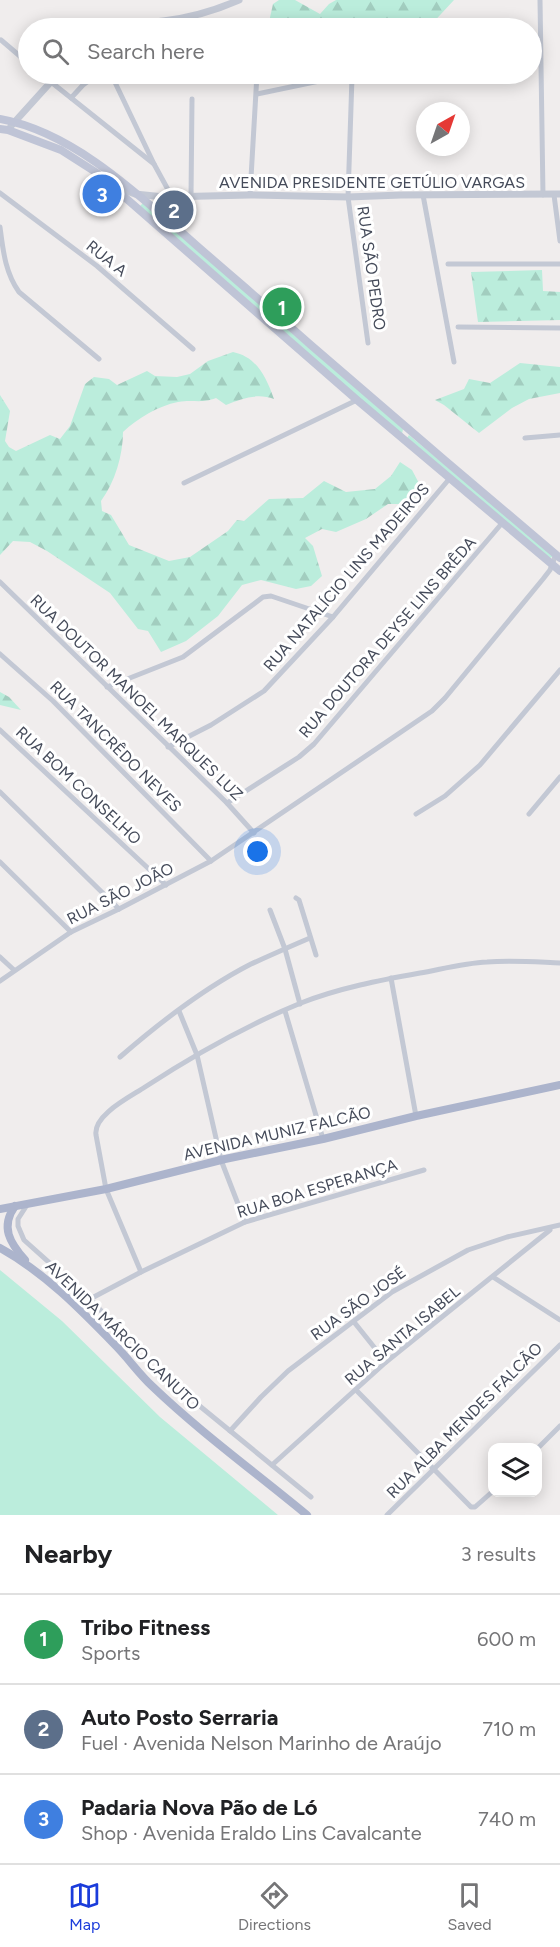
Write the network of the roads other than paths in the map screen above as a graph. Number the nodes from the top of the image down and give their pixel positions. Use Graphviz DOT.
graph roads {
  1 [pos="239,0"];
  2 [pos="540,0"];
  3 [pos="182,18"];
  4 [pos="540,18"];
  5 [pos="1,40"];
  6 [pos="18,54"];
  7 [pos="47,84"];
  8 [pos="54,84"];
  9 [pos="84,84"];
  10 [pos="116,84"];
  11 [pos="256,84"];
  12 [pos="309,84"];
  13 [pos="353,84"];
  14 [pos="541,84"];
  15 [pos="256,94"];
  16 [pos="70,98"];
  17 [pos="192,99"];
  18 [pos="0,119"];
  19 [pos="15,122"];
  20 [pos="4,130"];
  21 [pos="154,164"];
  22 [pos="114,186"];
  23 [pos="0,193"];
  24 [pos="135,194"];
  25 [pos="250,195"];
  26 [pos="423,195"];
  27 [pos="543,195"];
  28 [pos="557,195"];
  29 [pos="168,197"];
  30 [pos="191,197"];
  31 [pos="348,197"];
  32 [pos="159,213"];
  33 [pos="0,226"];
  34 [pos="560,241"];
  35 [pos="448,264"];
  36 [pos="560,264"];
  37 [pos="274,312"];
  38 [pos="266,319"];
  39 [pos="458,327"];
  40 [pos="560,328"];
  41 [pos="368,343"];
  42 [pos="193,349"];
  43 [pos="99,359"];
  44 [pos="454,362"];
  45 [pos="357,400"];
  46 [pos="409,431"];
  47 [pos="560,435"];
  48 [pos="402,438"];
  49 [pos="525,438"];
  50 [pos="450,478"];
  51 [pos="184,483"];
  52 [pos="502,522"];
  53 [pos="558,556"];
  54 [pos="552,564"];
  55 [pos="560,571"];
  56 [pos="0,582"];
  57 [pos="333,617"];
  58 [pos="0,654"];
  59 [pos="560,670"];
  60 [pos="107,687"];
  61 [pos="0,730"];
  62 [pos="168,747"];
  63 [pos="560,777"];
  64 [pos="0,792"];
  65 [pos="227,803"];
  66 [pos="416,814"];
  67 [pos="529,814"];
  68 [pos="254,833"];
  69 [pos="211,861"];
  70 [pos="0,862"];
  71 [pos="166,885"];
  72 [pos="296,898"];
  73 [pos="119,909"];
  74 [pos="270,910"];
  75 [pos="71,932"];
  76 [pos="310,938"];
  77 [pos="285,949"];
  78 [pos="316,955"];
  79 [pos="0,957"];
  80 [pos="560,963"];
  81 [pos="14,970"];
  82 [pos="391,978"];
  83 [pos="0,981"];
  84 [pos="300,1004"];
  85 [pos="179,1011"];
  86 [pos="285,1011"];
  87 [pos="197,1055"];
  88 [pos="120,1057"];
  89 [pos="560,1085"];
  90 [pos="416,1116"];
  91 [pos="323,1139"];
  92 [pos="221,1160"];
  93 [pos="424,1170"];
  94 [pos="106,1189"];
  95 [pos="28,1203"];
  96 [pos="15,1206"];
  97 [pos="0,1209"];
  98 [pos="245,1222"];
  99 [pos="560,1225"];
  100 [pos="552,1228"];
  101 [pos="0,1248"];
  102 [pos="32,1267"];
  103 [pos="141,1272"];
  104 [pos="493,1277"];
  105 [pos="90,1299"];
  106 [pos="106,1316"];
  107 [pos="560,1320"];
  108 [pos="354,1322"];
  109 [pos="560,1345"];
  110 [pos="386,1362"];
  111 [pos="356,1390"];
  112 [pos="196,1403"];
  113 [pos="560,1426"];
  114 [pos="230,1431"];
  115 [pos="542,1443"];
  116 [pos="272,1465"];
  117 [pos="433,1469"];
  118 [pos="488,1496"];
  119 [pos="311,1497"];
  120 [pos="307,1515"];
  121 [pos="387,1515"];
  1 -- 3 [label="street"];
  2 -- 4 [label="street"];
  5 -- 6 [label="street"];
  7 -- 19 [label="street"];
  8 -- 16 [label="street"];
  9 -- 16 [label="street"];
  10 -- 21 [label="street"];
  11 -- 15 [label="street"];
  12 -- 15 [label="street, RUA SÃO PEDRO"];
  13 -- 31 [label="street, RUA SÃO PEDRO"];
  14 -- 27 [label="street"];
  15 -- 25 [label="street"];
  16 -- 21 [label="street"];
  17 -- 30 [label="street"];
  18 -- 19 [label="main road"];
  19 -- 20 [label="street"];
  19 -- 24 [label="main road"];
  20 -- 22 [label="main road"];
  21 -- 29 [label="street"];
  22 -- 24 [label="street, AVENIDA PRESIDENTE GETÚLIO VARGAS"];
  22 -- 38 [label="main road"];
  23 -- 42 [label="street, RUA A"];
  24 -- 29 [label="street, AVENIDA PRESIDENTE GETÚLIO VARGAS"];
  24 -- 32 [label="main road"];
  25 -- 30 [label="street, AVENIDA PRESIDENTE GETÚLIO VARGAS"];
  25 -- 31 [label="street, AVENIDA PRESIDENTE GETÚLIO VARGAS"];
  26 -- 27 [label="street, AVENIDA PRESIDENTE GETÚLIO VARGAS"];
  26 -- 31 [label="street, AVENIDA PRESIDENTE GETÚLIO VARGAS"];
  26 -- 44 [label="street"];
  27 -- 28 [label="street, AVENIDA PRESIDENTE GETÚLIO VARGAS"];
  28 -- 34 [label="street"];
  29 -- 30 [label="street, AVENIDA PRESIDENTE GETÚLIO VARGAS"];
  29 -- 32 [label="main road"];
  31 -- 41 [label="street, RUA SÃO PEDRO"];
  32 -- 37 [label="main road"];
  33 -- 43 [label="street"];
  35 -- 36 [label="street"];
  37 -- 38 [label="main road"];
  37 -- 46 [label="main road"];
  38 -- 45 [label="main road"];
  39 -- 40 [label="street"];
  45 -- 48 [label="main road"];
  45 -- 51 [label="street"];
  46 -- 48 [label="main road"];
  46 -- 53 [label="main road"];
  47 -- 49 [label="street"];
  48 -- 50 [label="main road"];
  50 -- 52 [label="main road"];
  50 -- 57 [label="street, RUA NATALÍCIO LINS MADEIROS"];
  52 -- 54 [label="main road"];
  52 -- 65 [label="street, RUA DOUTORA DEYSE LINS BRÊDA"];
  53 -- 54 [label="street, RUA SÃO JOÃO"];
  54 -- 55 [label="main road"];
  54 -- 68 [label="street, RUA SÃO JOÃO"];
  56 -- 60 [label="street, RUA DOUTOR MANOEL MARQUES LUZ"];
  57 -- 60 [label="street"];
  57 -- 62 [label="street, RUA NATALÍCIO LINS MADEIROS"];
  58 -- 69 [label="street, RUA TANCRÊDO NEVES"];
  59 -- 66 [label="street"];
  60 -- 62 [label="street, RUA DOUTOR MANOEL MARQUES LUZ"];
  61 -- 71 [label="street, RUA BOM CONSELHO"];
  62 -- 65 [label="street, RUA DOUTOR MANOEL MARQUES LUZ"];
  63 -- 67 [label="street"];
  64 -- 73 [label="street"];
  65 -- 68 [label="street, RUA DOUTOR MANOEL MARQUES LUZ"];
  68 -- 69 [label="street, RUA SÃO JOÃO"];
  69 -- 71 [label="street, RUA SÃO JOÃO"];
  70 -- 75 [label="street"];
  71 -- 73 [label="street, RUA SÃO JOÃO"];
  72 -- 76 [label="street"];
  73 -- 75 [label="street, RUA SÃO JOÃO"];
  74 -- 77 [label="street"];
  75 -- 81 [label="street, RUA SÃO JOÃO"];
  76 -- 77 [label="street"];
  76 -- 78 [label="street"];
  77 -- 84 [label="street"];
  77 -- 85 [label="street"];
  79 -- 81 [label="street"];
  80 -- 82 [label="street"];
  81 -- 83 [label="street, RUA SÃO JOÃO"];
  82 -- 84 [label="street"];
  82 -- 90 [label="street"];
  84 -- 86 [label="street"];
  85 -- 87 [label="street"];
  85 -- 88 [label="street"];
  86 -- 87 [label="street"];
  86 -- 91 [label="street"];
  87 -- 92 [label="street"];
  87 -- 94 [label="street"];
  89 -- 90 [label="main road, AVENIDA MUNIZ FALCÃO"];
  90 -- 91 [label="main road, AVENIDA MUNIZ FALCÃO"];
  91 -- 92 [label="main road, AVENIDA MUNIZ FALCÃO"];
  92 -- 94 [label="main road, AVENIDA MUNIZ FALCÃO"];
  92 -- 98 [label="street"];
  93 -- 98 [label="street, RUA BOA ESPERANÇA"];
  94 -- 95 [label="main road, AVENIDA MUNIZ FALCÃO"];
  94 -- 103 [label="street"];
  95 -- 96 [label="main road, AVENIDA MUNIZ FALCÃO"];
  95 -- 105 [label="street"];
  96 -- 97 [label="main road, AVENIDA MUNIZ FALCÃO"];
  96 -- 102 [label="main road"];
  98 -- 103 [label="street, RUA BOA ESPERANÇA"];
  99 -- 100 [label="street, RUA SÃO JOSÉ"];
  100 -- 104 [label="street, RUA SANTA ISABEL"];
  100 -- 108 [label="street, RUA SÃO JOSÉ"];
  101 -- 102 [label="main road, AVENIDA MÁRCIO CANUTO"];
  102 -- 120 [label="main road, AVENIDA MÁRCIO CANUTO"];
  103 -- 105 [label="street, RUA BOA ESPERANÇA"];
  104 -- 107 [label="street"];
  104 -- 110 [label="street, RUA SANTA ISABEL"];
  105 -- 106 [label="street"];
  108 -- 110 [label="street"];
  108 -- 114 [label="street, RUA SÃO JOSÉ"];
  109 -- 117 [label="street, RUA ALBA MENDES FALCÃO"];
  110 -- 111 [label="street, RUA SANTA ISABEL"];
  111 -- 116 [label="street, RUA SANTA ISABEL"];
  111 -- 117 [label="street"];
  112 -- 114 [label="street"];
  113 -- 115 [label="street"];
  114 -- 116 [label="street"];
  116 -- 119 [label="street"];
  117 -- 118 [label="street"];
  117 -- 121 [label="street, RUA ALBA MENDES FALCÃO"];
}
